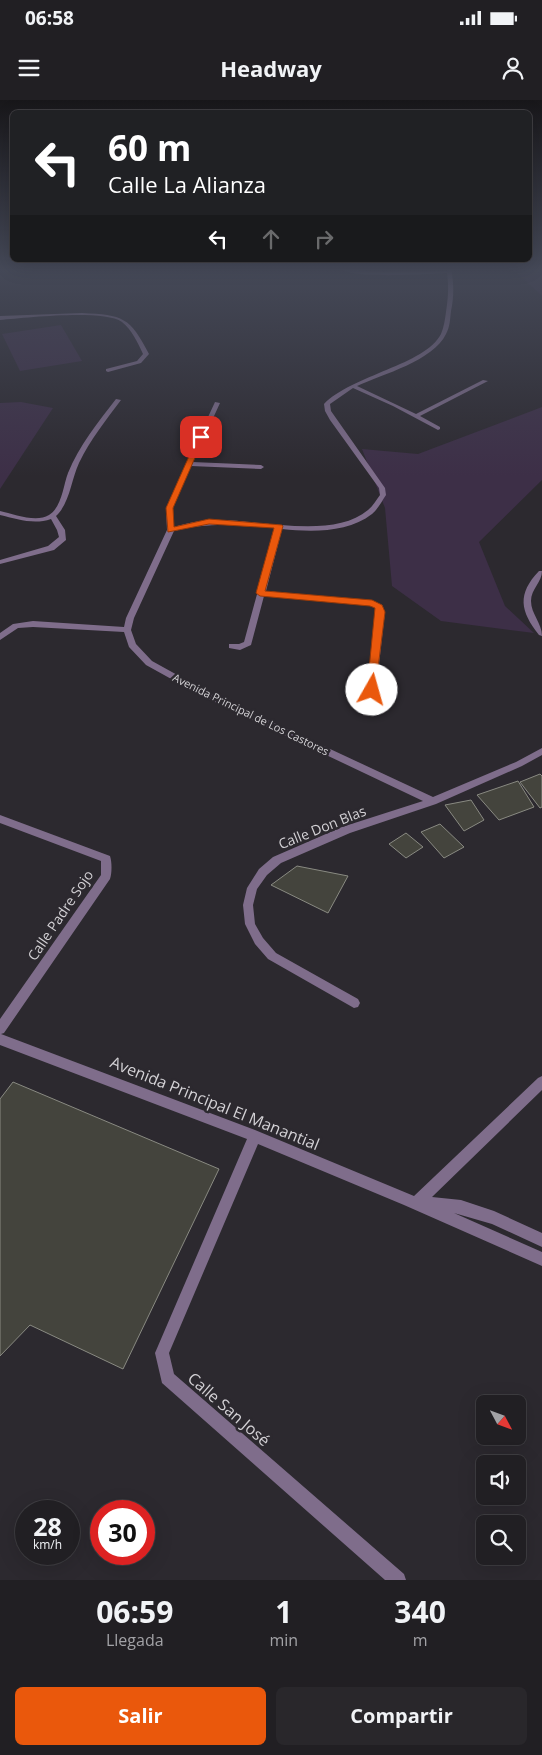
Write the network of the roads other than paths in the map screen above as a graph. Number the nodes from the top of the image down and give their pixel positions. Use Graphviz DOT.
graph roads {
  1 [pos="138,338"];
  2 [pos="441,338"];
  3 [pos="108,370"];
  4 [pos="484,381"];
  5 [pos="354,387"];
  6 [pos="118,400"];
  7 [pos="217,403"];
  8 [pos="416,416"];
  9 [pos="438,428"];
  10 [pos="190,464"];
  11 [pos="261,467"];
  12 [pos="0,513"];
  13 [pos="52,516"];
  14 [pos="279,526"];
  15 [pos="171,530"];
  16 [pos="0,562"];
  17 [pos="542,573"];
  18 [pos="260,593"];
  19 [pos="127,630"];
  20 [pos="542,633"];
  21 [pos="0,637"];
  22 [pos="232,646"];
  23 [pos="383,699"];
  24 [pos="542,751"];
  25 [pos="432,801"];
  26 [pos="0,820"];
  27 [pos="354,1003"];
  28 [pos="0,1029"];
  29 [pos="0,1039"];
  30 [pos="542,1082"];
  31 [pos="254,1136"];
  32 [pos="417,1202"];
  33 [pos="542,1240"];
  34 [pos="542,1259"];
  35 [pos="398,1580"];
  1 -- 3 [label="street"];
  2 -- 5 [label="street"];
  4 -- 8 [label="street"];
  5 -- 8 [label="street"];
  5 -- 14 [label="street"];
  6 -- 13 [label="street"];
  7 -- 10 [label="street"];
  8 -- 9 [label="street"];
  10 -- 11 [label="street"];
  10 -- 15 [label="street"];
  12 -- 13 [label="street"];
  13 -- 16 [label="street"];
  14 -- 15 [label="street"];
  14 -- 18 [label="street"];
  15 -- 19 [label="street"];
  17 -- 20 [label="street"];
  18 -- 22 [label="street"];
  18 -- 23 [label="street"];
  19 -- 21 [label="street"];
  19 -- 25 [label="street, Avenida Principal de Los Castores"];
  24 -- 25 [label="street"];
  25 -- 27 [label="street, Calle Don Blas"];
  26 -- 28 [label="street, Calle Padre Sojo"];
  29 -- 31 [label="street, Avenida Principal El Manantial"];
  30 -- 32 [label="street"];
  31 -- 32 [label="street, Avenida Principal El Manantial"];
  31 -- 35 [label="street, Calle San José"];
  32 -- 33 [label="street"];
  32 -- 34 [label="street"];
}
